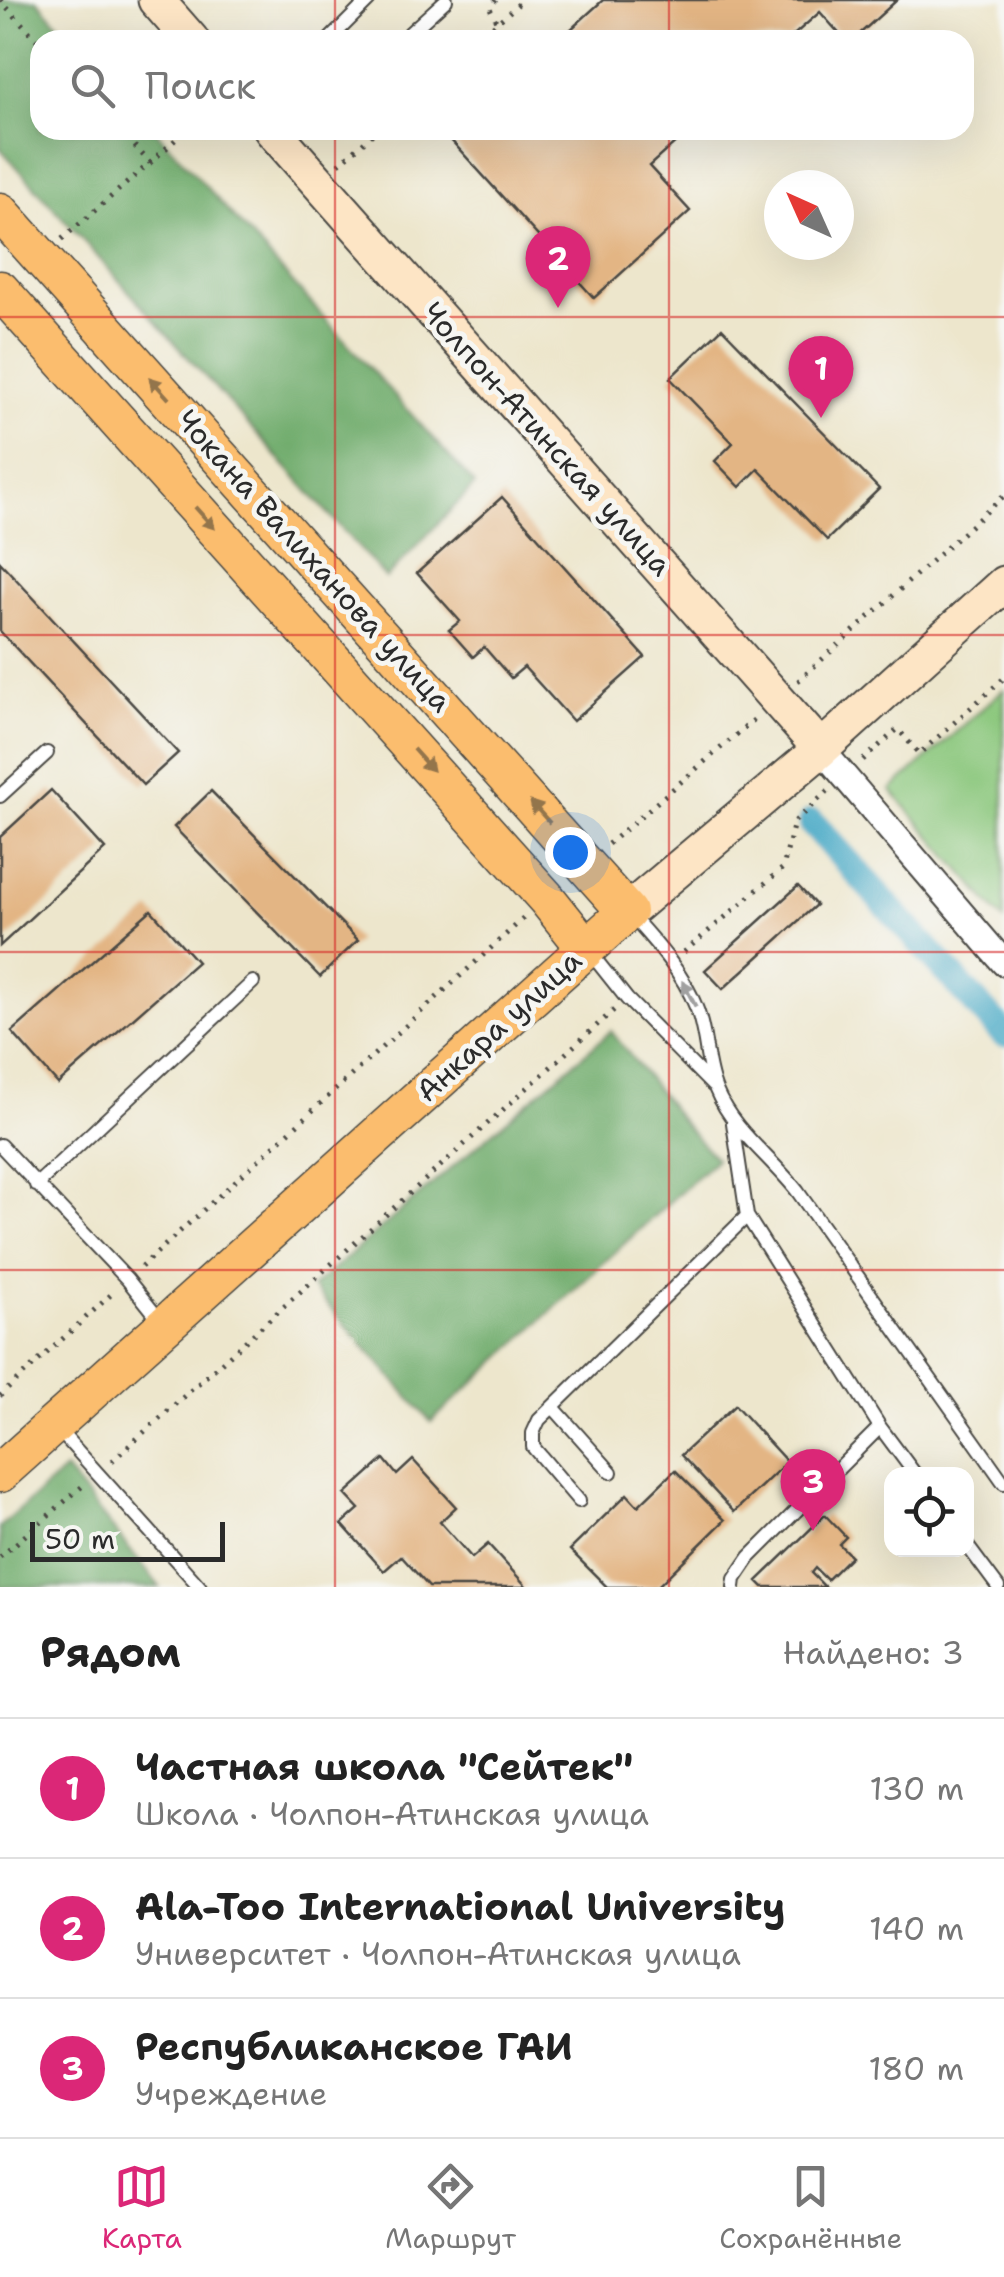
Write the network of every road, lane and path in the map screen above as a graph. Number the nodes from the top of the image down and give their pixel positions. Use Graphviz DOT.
graph roads {
  1 [pos="0,0"];
  2 [pos="156,0"];
  3 [pos="369,0"];
  4 [pos="446,0"];
  5 [pos="496,0"];
  6 [pos="523,0"];
  7 [pos="496,23"];
  8 [pos="183,30"];
  9 [pos="339,30"];
  10 [pos="413,30"];
  11 [pos="489,30"];
  12 [pos="30,32"];
  13 [pos="129,140"];
  14 [pos="175,140"];
  15 [pos="286,140"];
  16 [pos="366,140"];
  17 [pos="150,163"];
  18 [pos="317,181"];
  19 [pos="0,212"];
  20 [pos="41,257"];
  21 [pos="0,290"];
  22 [pos="1004,496"];
  23 [pos="1004,584"];
  24 [pos="1004,678"];
  25 [pos="778,698"];
  26 [pos="821,749"];
  27 [pos="48,752"];
  28 [pos="844,776"];
  29 [pos="0,796"];
  30 [pos="586,863"];
  31 [pos="546,898"];
  32 [pos="628,912"];
  33 [pos="586,948"];
  34 [pos="672,962"];
  35 [pos="1004,963"];
  36 [pos="253,982"];
  37 [pos="628,998"];
  38 [pos="714,1088"];
  39 [pos="733,1123"];
  40 [pos="0,1145"];
  41 [pos="36,1185"];
  42 [pos="747,1216"];
  43 [pos="127,1280"];
  44 [pos="165,1326"];
  45 [pos="0,1396"];
  46 [pos="553,1407"];
  47 [pos="54,1425"];
  48 [pos="880,1428"];
  49 [pos="910,1467"];
  50 [pos="611,1472"];
  51 [pos="0,1473"];
  52 [pos="98,1474"];
  53 [pos="1004,1482"];
  54 [pos="579,1501"];
  55 [pos="974,1554"];
  56 [pos="0,1557"];
  57 [pos="1001,1586"];
  58 [pos="200,1587"];
  59 [pos="734,1587"];
  1 -- 12 [label="path"];
  2 -- 8 [label="street"];
  3 -- 9 [label="lane"];
  4 -- 10 [label="lane"];
  5 -- 7 [label="path"];
  6 -- 7 [label="path"];
  7 -- 11 [label="path"];
  13 -- 17 [label="path"];
  14 -- 17 [label="path"];
  15 -- 18 [label="street, Чолпон-Атинская улица"];
  16 -- 18 [label="path"];
  17 -- 20 [label="path"];
  18 -- 25 [label="street, Чолпон-Атинская улица"];
  19 -- 20 [label="main road, Чокана Валиханова улица"];
  30 -- 20 [label="main road, Чокана Валиханова улица, one-way"];
  21 -- 31 [label="main road, Чокана Валиханова улица, one-way"];
  22 -- 25 [label="path"];
  23 -- 26 [label="street, Анкара улица"];
  24 -- 28 [label="path"];
  25 -- 26 [label="street, Чолпон-Атинская улица"];
  25 -- 30 [label="path"];
  26 -- 28 [label="street"];
  26 -- 32 [label="street, Анкара улица"];
  27 -- 29 [label="lane"];
  28 -- 34 [label="path"];
  28 -- 35 [label="street"];
  30 -- 32 [label="main road, Чокана Валиханова улица"];
  31 -- 33 [label="main road, Чокана Валиханова улица"];
  31 -- 43 [label="path"];
  32 -- 33 [label="main road, Анкара улица"];
  32 -- 34 [label="lane"];
  33 -- 37 [label="lane"];
  33 -- 44 [label="main road, Анкара улица"];
  38 -- 34 [label="lane, one-way"];
  36 -- 41 [label="lane"];
  37 -- 38 [label="lane"];
  37 -- 52 [label="path"];
  38 -- 39 [label="lane"];
  39 -- 42 [label="lane"];
  39 -- 53 [label="lane"];
  40 -- 41 [label="lane"];
  41 -- 43 [label="lane"];
  42 -- 46 [label="lane"];
  42 -- 48 [label="lane"];
  43 -- 44 [label="lane"];
  43 -- 45 [label="path"];
  44 -- 47 [label="main road, Анкара улица"];
  46 -- 50 [label="lane"];
  46 -- 54 [label="lane"];
  47 -- 51 [label="main road, Анкара улица"];
  47 -- 52 [label="lane"];
  48 -- 49 [label="lane"];
  48 -- 59 [label="lane"];
  52 -- 56 [label="path"];
  52 -- 58 [label="lane"];
  55 -- 57 [label="lane"];
}
